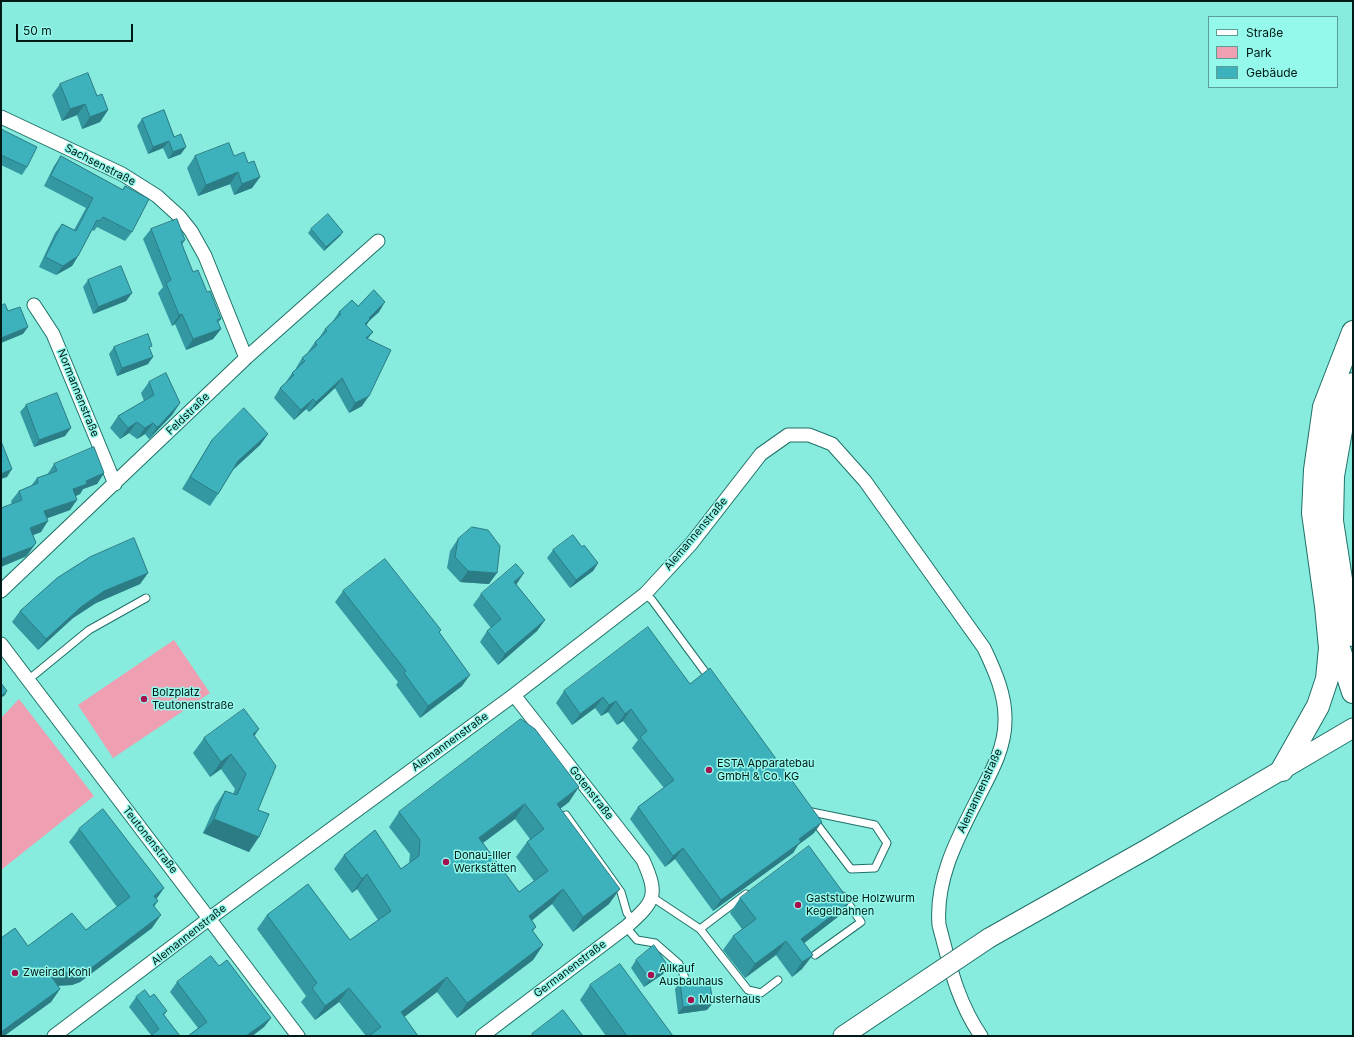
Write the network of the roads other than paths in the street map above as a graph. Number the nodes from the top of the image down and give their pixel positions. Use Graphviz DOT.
graph roads {
  1 [pos="1,118"];
  2 [pos="378,241"];
  3 [pos="34,305"];
  4 [pos="1353,332"];
  5 [pos="246,358"];
  6 [pos="1353,384"];
  7 [pos="115,484"];
  8 [pos="1,591"];
  9 [pos="1348,591"];
  10 [pos="646,594"];
  11 [pos="146,598"];
  12 [pos="1326,606"];
  13 [pos="1353,635"];
  14 [pos="1,644"];
  15 [pos="28,680"];
  16 [pos="713,683"];
  17 [pos="1353,692"];
  18 [pos="514,696"];
  19 [pos="1353,728"];
  20 [pos="1282,770"];
  21 [pos="802,805"];
  22 [pos="807,811"];
  23 [pos="566,815"];
  24 [pos="751,890"];
  25 [pos="839,890"];
  26 [pos="652,897"];
  27 [pos="210,918"];
  28 [pos="629,924"];
  29 [pos="700,929"];
  30 [pos="815,955"];
  31 [pos="685,978"];
  32 [pos="778,980"];
  33 [pos="54,1036"];
  34 [pos="298,1036"];
  35 [pos="482,1036"];
  36 [pos="843,1036"];
  37 [pos="981,1036"];
  1 -- 5 [label="street, Sachsenstraße"];
  2 -- 5 [label="street, Feldstraße"];
  3 -- 7 [label="street, Normannenstraße"];
  4 -- 12 [label="highway"];
  5 -- 7 [label="street, Feldstraße"];
  6 -- 9 [label="highway"];
  7 -- 8 [label="street, Feldstraße"];
  9 -- 13 [label="highway"];
  10 -- 16 [label="lane"];
  10 -- 18 [label="street, Alemannenstraße"];
  10 -- 37 [label="street, Alemannenstraße"];
  11 -- 15 [label="lane"];
  12 -- 17 [label="highway"];
  12 -- 20 [label="highway"];
  14 -- 15 [label="street, Teutonenstraße"];
  15 -- 27 [label="street, Teutonenstraße"];
  18 -- 26 [label="street, Gotenstraße"];
  18 -- 27 [label="street, Alemannenstraße"];
  19 -- 20 [label="main road"];
  20 -- 36 [label="main road, bridge"];
  21 -- 22 [label="lane"];
  22 -- 22 [label="lane"];
  23 -- 28 [label="lane"];
  24 -- 29 [label="lane"];
  25 -- 30 [label="lane"];
  26 -- 28 [label="street, Germanenstraße"];
  26 -- 29 [label="lane"];
  27 -- 33 [label="street, Alemannenstraße"];
  27 -- 34 [label="street, Teutonenstraße"];
  28 -- 31 [label="lane"];
  28 -- 35 [label="street, Germanenstraße"];
  29 -- 32 [label="lane"];
}
